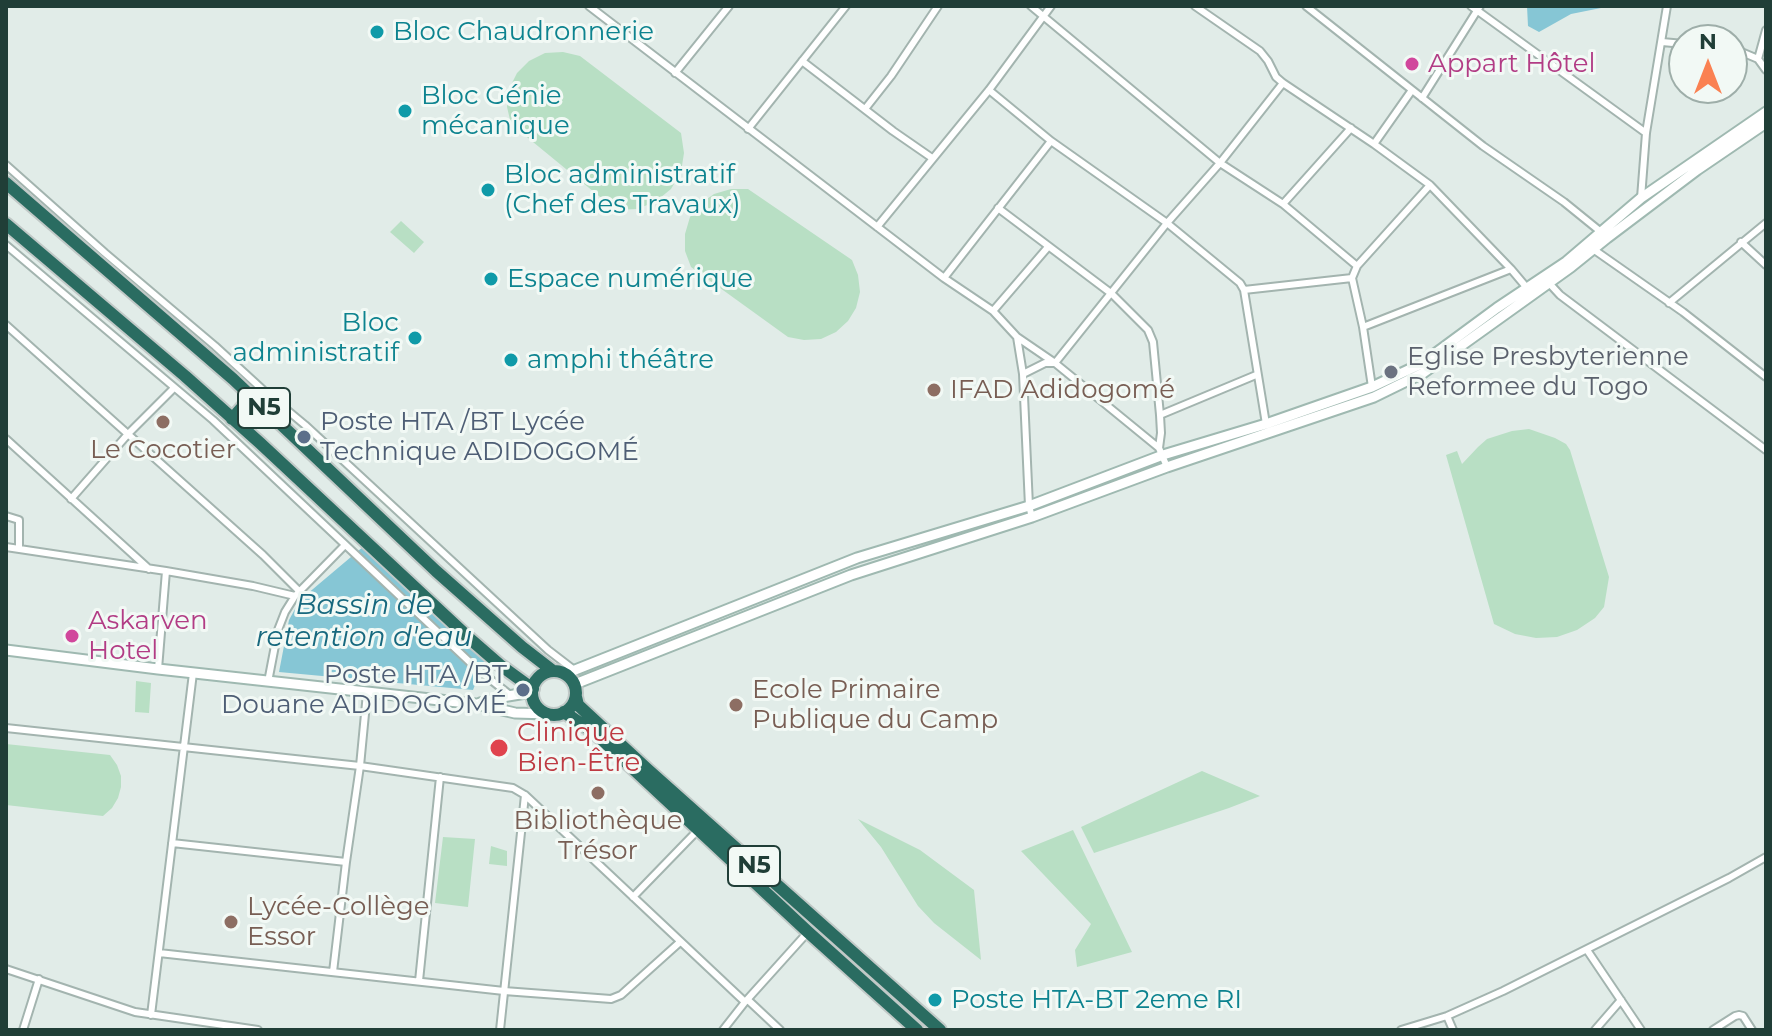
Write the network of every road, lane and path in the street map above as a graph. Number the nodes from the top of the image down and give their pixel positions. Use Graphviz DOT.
graph roads {
  1 [pos="589,6"];
  2 [pos="729,6"];
  3 [pos="846,6"];
  4 [pos="938,6"];
  5 [pos="1031,6"];
  6 [pos="1051,6"];
  7 [pos="1195,6"];
  8 [pos="1306,6"];
  9 [pos="1667,6"];
  10 [pos="1476,7"];
  11 [pos="1044,15"];
  12 [pos="1766,30"];
  13 [pos="1662,42"];
  14 [pos="1668,43"];
  15 [pos="1748,55"];
  16 [pos="1758,59"];
  17 [pos="802,61"];
  18 [pos="1766,70"];
  19 [pos="675,73"];
  20 [pos="1283,83"];
  21 [pos="989,90"];
  22 [pos="1412,90"];
  23 [pos="1422,98"];
  24 [pos="865,109"];
  25 [pos="1766,112"];
  26 [pos="1766,123"];
  27 [pos="1351,128"];
  28 [pos="748,129"];
  29 [pos="1646,133"];
  30 [pos="1051,141"];
  31 [pos="1374,144"];
  32 [pos="932,158"];
  33 [pos="1220,163"];
  34 [pos="6,165"];
  35 [pos="6,183"];
  36 [pos="1430,185"];
  37 [pos="1641,198"];
  38 [pos="1283,204"];
  39 [pos="998,208"];
  40 [pos="1167,223"];
  41 [pos="1766,223"];
  42 [pos="6,224"];
  43 [pos="877,227"];
  44 [pos="1604,235"];
  45 [pos="1741,242"];
  46 [pos="6,245"];
  47 [pos="1048,247"];
  48 [pos="1593,249"];
  49 [pos="1766,265"];
  50 [pos="1357,266"];
  51 [pos="1511,269"];
  52 [pos="944,278"];
  53 [pos="1352,278"];
  54 [pos="1549,283"];
  55 [pos="1528,289"];
  56 [pos="1244,290"];
  57 [pos="1112,294"];
  58 [pos="1669,303"];
  59 [pos="993,311"];
  60 [pos="6,325"];
  61 [pos="1363,327"];
  62 [pos="1017,337"];
  63 [pos="1055,363"];
  64 [pos="1023,374"];
  65 [pos="1256,375"];
  66 [pos="1766,377"];
  67 [pos="1372,387"];
  68 [pos="174,388"];
  69 [pos="252,396"];
  70 [pos="1160,415"];
  71 [pos="232,419"];
  72 [pos="1266,424"];
  73 [pos="128,434"];
  74 [pos="7,440"];
  75 [pos="1766,450"];
  76 [pos="1161,452"];
  77 [pos="1167,467"];
  78 [pos="71,499"];
  79 [pos="1029,506"];
  80 [pos="6,516"];
  81 [pos="1032,517"];
  82 [pos="345,545"];
  83 [pos="6,547"];
  84 [pos="19,549"];
  85 [pos="149,569"];
  86 [pos="166,571"];
  87 [pos="298,594"];
  88 [pos="6,650"];
  89 [pos="158,669"];
  90 [pos="564,672"];
  91 [pos="193,673"];
  92 [pos="268,682"];
  93 [pos="575,690"];
  94 [pos="532,691"];
  95 [pos="367,693"];
  96 [pos="511,695"];
  97 [pos="476,704"];
  98 [pos="564,712"];
  99 [pos="550,714"];
  100 [pos="6,728"];
  101 [pos="183,747"];
  102 [pos="360,766"];
  103 [pos="440,777"];
  104 [pos="525,795"];
  105 [pos="698,830"];
  106 [pos="172,843"];
  107 [pos="1766,857"];
  108 [pos="346,862"];
  109 [pos="633,897"];
  110 [pos="808,932"];
  111 [pos="680,942"];
  112 [pos="1587,950"];
  113 [pos="159,953"];
  114 [pos="6,969"];
  115 [pos="333,972"];
  116 [pos="39,979"];
  117 [pos="419,981"];
  118 [pos="504,991"];
  119 [pos="1621,1000"];
  120 [pos="747,1001"];
  121 [pos="151,1015"];
  122 [pos="1447,1016"];
  123 [pos="23,1030"];
  124 [pos="258,1030"];
  125 [pos="500,1030"];
  126 [pos="723,1030"];
  127 [pos="780,1030"];
  128 [pos="917,1030"];
  129 [pos="940,1030"];
  130 [pos="1401,1030"];
  131 [pos="1453,1030"];
  132 [pos="1595,1030"];
  133 [pos="1641,1030"];
  134 [pos="1713,1030"];
  135 [pos="1752,1030"];
  1 -- 19 [label="street"];
  2 -- 19 [label="street"];
  3 -- 17 [label="street"];
  4 -- 24 [label="street"];
  5 -- 11 [label="street"];
  6 -- 11 [label="street"];
  7 -- 20 [label="street"];
  8 -- 22 [label="street"];
  9 -- 13 [label="street"];
  10 -- 23 [label="street"];
  10 -- 29 [label="street"];
  11 -- 21 [label="street"];
  11 -- 33 [label="street"];
  12 -- 16 [label="street"];
  13 -- 14 [label="street"];
  13 -- 29 [label="street"];
  15 -- 16 [label="street"];
  16 -- 18 [label="street"];
  17 -- 24 [label="street"];
  17 -- 28 [label="street"];
  19 -- 28 [label="street"];
  20 -- 27 [label="street"];
  20 -- 33 [label="street"];
  21 -- 30 [label="street"];
  21 -- 32 [label="street"];
  22 -- 23 [label="street"];
  22 -- 31 [label="street"];
  23 -- 44 [label="street"];
  24 -- 32 [label="street"];
  25 -- 37 [label="main road"];
  26 -- 44 [label="main road"];
  27 -- 31 [label="street"];
  27 -- 38 [label="street"];
  28 -- 43 [label="street"];
  29 -- 37 [label="street"];
  30 -- 39 [label="street"];
  30 -- 40 [label="street"];
  31 -- 36 [label="street"];
  32 -- 43 [label="street"];
  33 -- 38 [label="street"];
  33 -- 40 [label="street"];
  34 -- 90 [label="street"];
  35 -- 69 [label="highway, N5"];
  36 -- 50 [label="street"];
  36 -- 51 [label="street"];
  37 -- 44 [label="main road"];
  38 -- 50 [label="street"];
  39 -- 47 [label="street"];
  39 -- 52 [label="street"];
  40 -- 56 [label="street"];
  40 -- 57 [label="street"];
  41 -- 45 [label="street"];
  42 -- 71 [label="highway, N5"];
  43 -- 52 [label="street"];
  44 -- 48 [label="main road"];
  44 -- 55 [label="main road"];
  45 -- 49 [label="street"];
  45 -- 58 [label="street"];
  46 -- 68 [label="street"];
  47 -- 57 [label="street"];
  47 -- 59 [label="street"];
  48 -- 54 [label="main road"];
  48 -- 58 [label="street"];
  50 -- 53 [label="street"];
  51 -- 55 [label="street"];
  51 -- 61 [label="street"];
  52 -- 59 [label="street"];
  53 -- 56 [label="street"];
  53 -- 61 [label="street"];
  54 -- 75 [label="street"];
  54 -- 77 [label="main road"];
  55 -- 67 [label="main road"];
  56 -- 65 [label="street"];
  57 -- 63 [label="street"];
  57 -- 70 [label="street"];
  58 -- 66 [label="street"];
  59 -- 62 [label="street"];
  60 -- 73 [label="street"];
  61 -- 67 [label="street"];
  62 -- 63 [label="street"];
  62 -- 64 [label="street"];
  63 -- 64 [label="street"];
  63 -- 76 [label="street"];
  64 -- 79 [label="street"];
  65 -- 70 [label="street"];
  65 -- 72 [label="street"];
  67 -- 72 [label="main road"];
  68 -- 73 [label="street"];
  68 -- 82 [label="street"];
  69 -- 71 [label="highway"];
  69 -- 90 [label="highway, N5"];
  70 -- 76 [label="street"];
  71 -- 94 [label="highway, N5"];
  72 -- 76 [label="main road"];
  73 -- 78 [label="street"];
  73 -- 87 [label="street"];
  74 -- 78 [label="street"];
  76 -- 77 [label="street"];
  76 -- 79 [label="main road"];
  77 -- 81 [label="main road"];
  78 -- 85 [label="street"];
  79 -- 81 [label="street"];
  79 -- 90 [label="main road"];
  80 -- 84 [label="street"];
  81 -- 93 [label="main road"];
  82 -- 87 [label="street"];
  82 -- 96 [label="street"];
  83 -- 84 [label="street"];
  84 -- 85 [label="street"];
  85 -- 86 [label="street"];
  86 -- 87 [label="street"];
  86 -- 89 [label="street"];
  87 -- 92 [label="street"];
  88 -- 89 [label="main road"];
  89 -- 91 [label="main road"];
  90 -- 93 [label="highway, N5"];
  90 -- 94 [label="highway"];
  91 -- 92 [label="main road"];
  91 -- 101 [label="street"];
  92 -- 95 [label="main road"];
  93 -- 98 [label="highway"];
  93 -- 129 [label="highway, N5"];
  94 -- 96 [label="main road"];
  94 -- 99 [label="highway, N5"];
  95 -- 97 [label="main road"];
  95 -- 102 [label="street"];
  96 -- 97 [label="main road"];
  97 -- 99 [label="main road"];
  98 -- 99 [label="highway"];
  98 -- 105 [label="highway, N5"];
  100 -- 101 [label="street"];
  101 -- 102 [label="street"];
  101 -- 106 [label="street"];
  102 -- 103 [label="street"];
  102 -- 108 [label="street"];
  103 -- 104 [label="street"];
  103 -- 117 [label="street"];
  104 -- 109 [label="street"];
  104 -- 118 [label="street"];
  105 -- 109 [label="street"];
  105 -- 110 [label="highway, N5"];
  106 -- 108 [label="street"];
  106 -- 113 [label="street"];
  107 -- 112 [label="street"];
  108 -- 115 [label="street"];
  109 -- 111 [label="street"];
  110 -- 120 [label="street"];
  110 -- 128 [label="highway, N5"];
  111 -- 118 [label="street"];
  111 -- 120 [label="street"];
  112 -- 119 [label="street"];
  112 -- 122 [label="street"];
  113 -- 115 [label="street"];
  113 -- 121 [label="street"];
  114 -- 116 [label="street"];
  115 -- 117 [label="street"];
  116 -- 121 [label="street"];
  116 -- 123 [label="street"];
  117 -- 118 [label="street"];
  118 -- 125 [label="street"];
  119 -- 132 [label="street"];
  119 -- 133 [label="street"];
  120 -- 126 [label="street"];
  120 -- 127 [label="street"];
  121 -- 124 [label="street"];
  122 -- 130 [label="street"];
  122 -- 131 [label="street"];
  134 -- 135 [label="street"];
}
